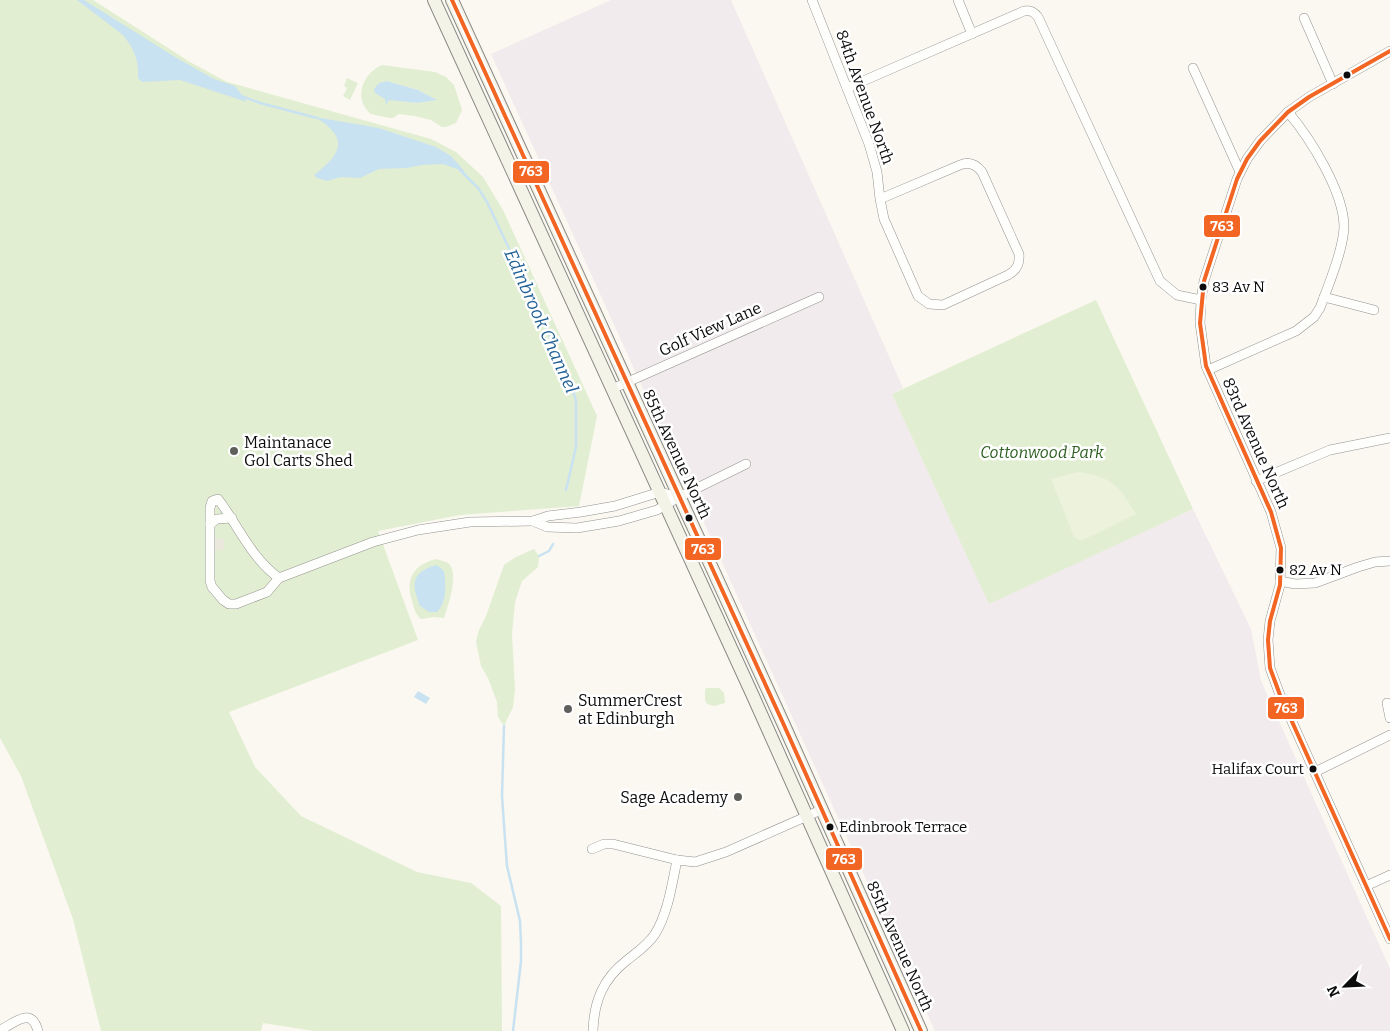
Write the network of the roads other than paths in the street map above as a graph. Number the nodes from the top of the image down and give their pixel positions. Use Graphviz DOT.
graph roads {
  1 [pos="434,0"];
  2 [pos="452,0"];
  3 [pos="812,0"];
  4 [pos="958,0"];
  5 [pos="1304,18"];
  6 [pos="972,34"];
  7 [pos="1390,51"];
  8 [pos="1193,68"];
  9 [pos="1333,84"];
  10 [pos="847,88"];
  11 [pos="1288,112"];
  12 [pos="1240,172"];
  13 [pos="880,199"];
  14 [pos="819,297"];
  15 [pos="1324,297"];
  16 [pos="1201,300"];
  17 [pos="1374,310"];
  18 [pos="1208,370"];
  19 [pos="627,382"];
  20 [pos="612,389"];
  21 [pos="1390,438"];
  22 [pos="746,464"];
  23 [pos="1256,481"];
  24 [pos="660,492"];
  25 [pos="679,497"];
  26 [pos="615,506"];
  27 [pos="666,506"];
  28 [pos="232,518"];
  29 [pos="533,521"];
  30 [pos="619,521"];
  31 [pos="210,524"];
  32 [pos="1390,561"];
  33 [pos="279,578"];
  34 [pos="1280,581"];
  35 [pos="1387,703"];
  36 [pos="1390,718"];
  37 [pos="1390,735"];
  38 [pos="1315,772"];
  39 [pos="822,810"];
  40 [pos="807,816"];
  41 [pos="592,849"];
  42 [pos="677,860"];
  43 [pos="1390,875"];
  44 [pos="1366,886"];
  45 [pos="1390,939"];
  46 [pos="0,1030"];
  47 [pos="38,1031"];
  48 [pos="593,1031"];
  49 [pos="903,1031"];
  50 [pos="921,1031"];
  1 -- 20 [label="main road, 85th Avenue North"];
  2 -- 19 [label="main road, 85th Avenue North"];
  3 -- 10 [label="street, 84th Avenue North"];
  4 -- 6 [label="street"];
  5 -- 9 [label="street"];
  6 -- 10 [label="street"];
  6 -- 16 [label="street"];
  7 -- 9 [label="street, 83rd Avenue North"];
  8 -- 12 [label="street"];
  9 -- 11 [label="street, 83rd Avenue North"];
  10 -- 13 [label="street, 84th Avenue North"];
  11 -- 12 [label="street, 83rd Avenue North"];
  11 -- 15 [label="street"];
  12 -- 16 [label="street, 83rd Avenue North"];
  13 -- 13 [label="street, 84th Avenue North"];
  14 -- 19 [label="street, Golf View Lane"];
  15 -- 17 [label="street"];
  15 -- 18 [label="street"];
  16 -- 18 [label="street, 83rd Avenue North"];
  18 -- 23 [label="street, 83rd Avenue North"];
  19 -- 20 [label="street, Golf View Lane"];
  19 -- 25 [label="main road, 85th Avenue North"];
  20 -- 24 [label="main road, 85th Avenue North"];
  21 -- 23 [label="street"];
  22 -- 25 [label="street"];
  23 -- 34 [label="street, 83rd Avenue North"];
  24 -- 25 [label="street"];
  24 -- 26 [label="street"];
  24 -- 27 [label="main road, 85th Avenue North"];
  25 -- 27 [label="street"];
  25 -- 39 [label="main road, 85th Avenue North"];
  26 -- 29 [label="street"];
  26 -- 30 [label="street"];
  27 -- 30 [label="street"];
  27 -- 40 [label="main road, 85th Avenue North"];
  28 -- 31 [label="street"];
  28 -- 31 [label="street"];
  28 -- 33 [label="street"];
  29 -- 30 [label="street"];
  29 -- 33 [label="street"];
  31 -- 33 [label="street"];
  32 -- 34 [label="street"];
  34 -- 38 [label="street, 83rd Avenue North"];
  35 -- 36 [label="street"];
  37 -- 38 [label="street"];
  38 -- 44 [label="street, 83rd Avenue North"];
  39 -- 40 [label="street"];
  39 -- 50 [label="main road, 85th Avenue North"];
  40 -- 42 [label="street"];
  40 -- 49 [label="main road, 85th Avenue North"];
  41 -- 42 [label="street"];
  42 -- 48 [label="street"];
  43 -- 44 [label="street"];
  44 -- 45 [label="street, 83rd Avenue North"];
  46 -- 47 [label="street"];
}
